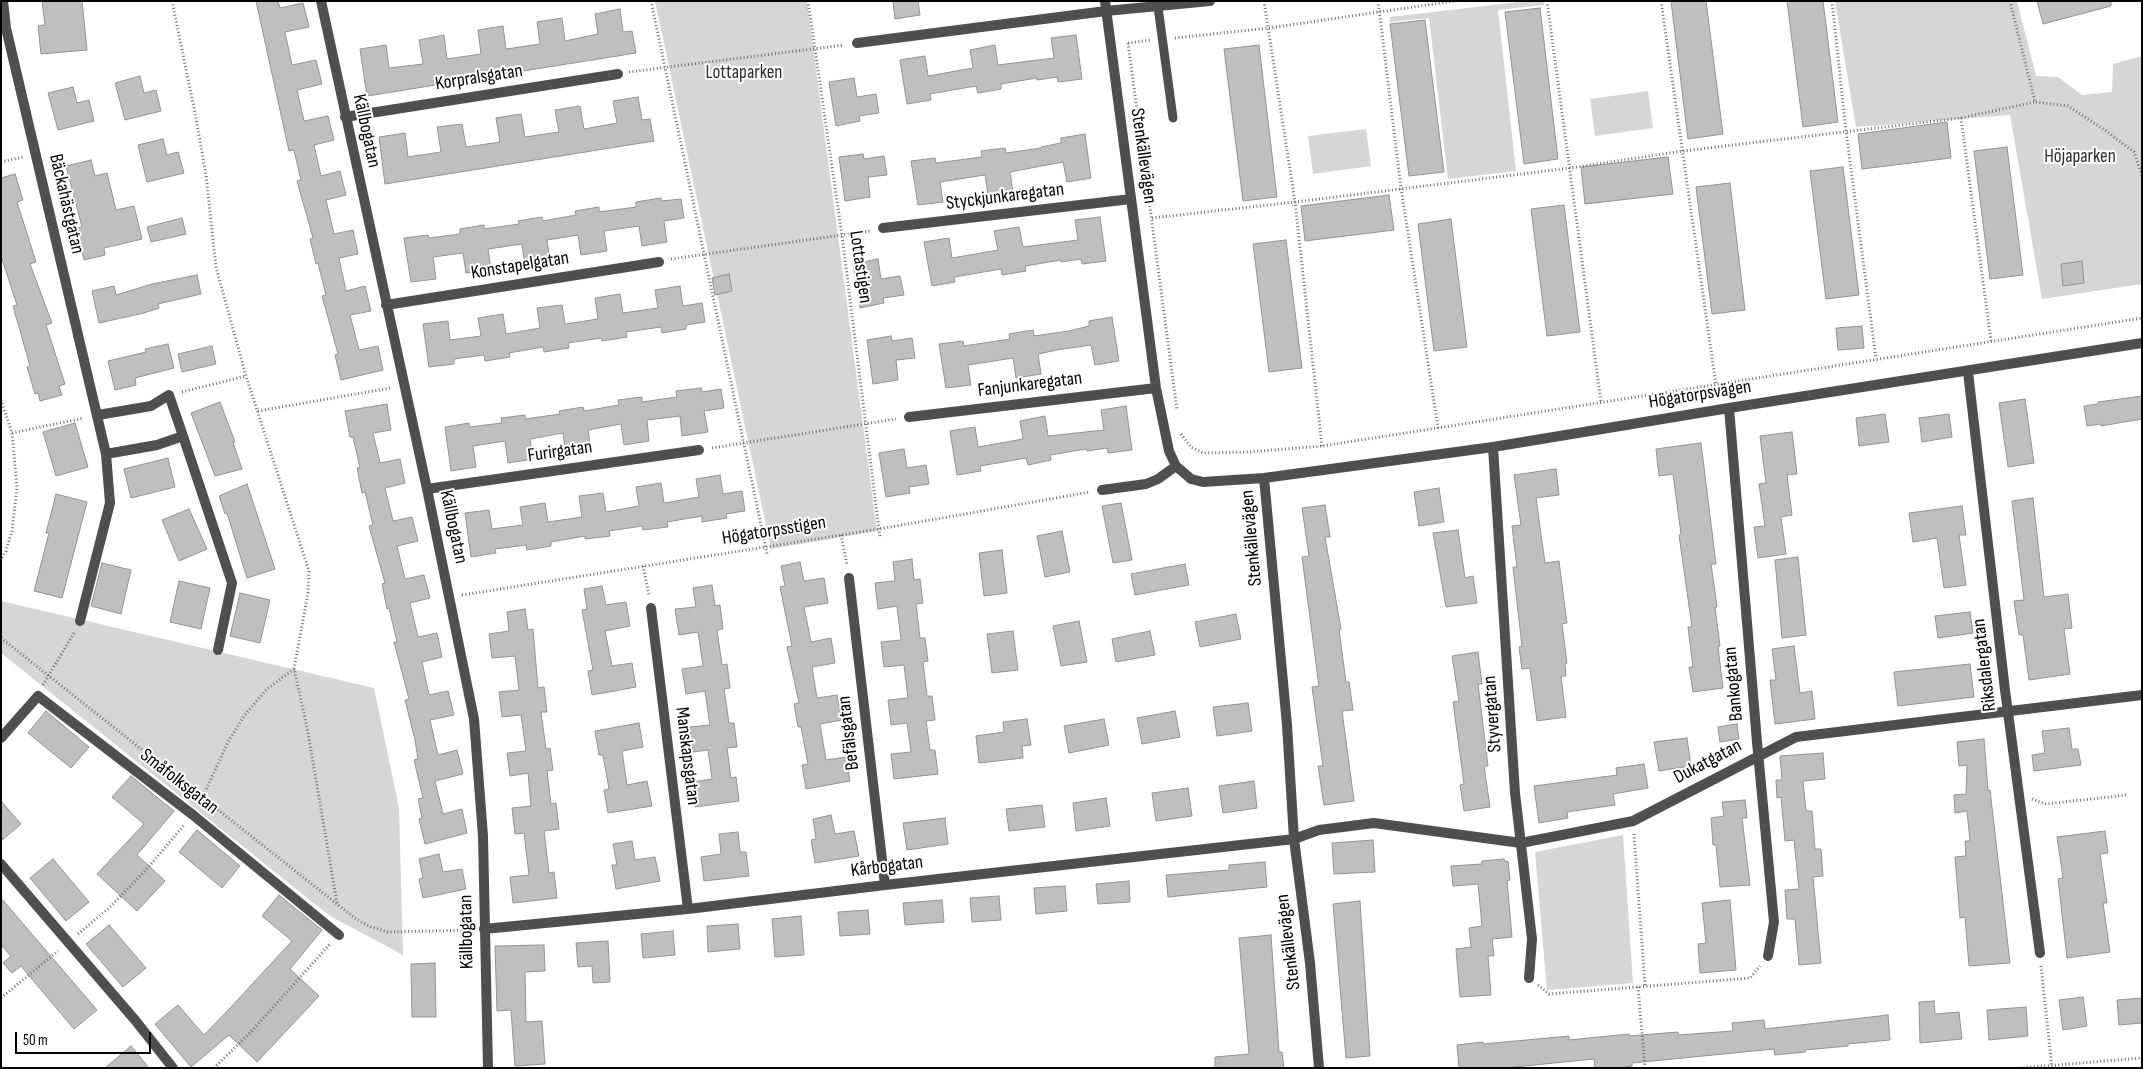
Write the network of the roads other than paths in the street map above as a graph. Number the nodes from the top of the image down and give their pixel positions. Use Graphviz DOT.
graph roads {
  1 [pos="3,1"];
  2 [pos="321,1"];
  3 [pos="1210,1"];
  4 [pos="1106,6"];
  5 [pos="1158,7"];
  6 [pos="857,43"];
  7 [pos="618,74"];
  8 [pos="345,117"];
  9 [pos="1173,118"];
  10 [pos="1131,200"];
  11 [pos="883,228"];
  12 [pos="659,262"];
  13 [pos="386,305"];
  14 [pos="2142,343"];
  15 [pos="1968,372"];
  16 [pos="1156,388"];
  17 [pos="1729,408"];
  18 [pos="98,415"];
  19 [pos="909,417"];
  20 [pos="183,436"];
  21 [pos="1493,447"];
  22 [pos="699,450"];
  23 [pos="106,454"];
  24 [pos="1176,466"];
  25 [pos="1264,478"];
  26 [pos="427,489"];
  27 [pos="1102,490"];
  28 [pos="849,578"];
  29 [pos="651,608"];
  30 [pos="80,621"];
  31 [pos="218,650"];
  32 [pos="2142,695"];
  33 [pos="2008,711"];
  34 [pos="1,738"];
  35 [pos="1758,756"];
  36 [pos="1294,840"];
  37 [pos="1521,842"];
  38 [pos="1,864"];
  39 [pos="885,884"];
  40 [pos="688,909"];
  41 [pos="484,930"];
  42 [pos="340,935"];
  43 [pos="2040,953"];
  44 [pos="1768,956"];
  45 [pos="1529,978"];
  46 [pos="173,1068"];
  47 [pos="488,1068"];
  48 [pos="1319,1068"];
  1 -- 18 [label="street, Bäckahästgatan"];
  2 -- 8 [label="street, Källbogatan"];
  3 -- 5 [label="street"];
  4 -- 5 [label="street"];
  4 -- 6 [label="street"];
  4 -- 10 [label="street, Stenkällevägen"];
  5 -- 9 [label="lane"];
  7 -- 8 [label="street, Korpralsgatan"];
  8 -- 13 [label="street, Källbogatan"];
  10 -- 11 [label="street, Styckjunkaregatan"];
  10 -- 16 [label="street, Stenkällevägen"];
  12 -- 13 [label="street, Konstapelgatan"];
  13 -- 26 [label="street, Källbogatan"];
  14 -- 15 [label="street, Högatorpsvägen"];
  15 -- 17 [label="street, Högatorpsvägen"];
  15 -- 33 [label="street, Riksdalergatan"];
  16 -- 19 [label="street, Fanjunkaregatan"];
  16 -- 24 [label="street, Stenkällevägen"];
  17 -- 21 [label="street, Högatorpsvägen"];
  17 -- 35 [label="street, Bankogatan"];
  18 -- 20 [label="street"];
  18 -- 23 [label="street, Bäckahästgatan"];
  20 -- 23 [label="street"];
  20 -- 31 [label="street"];
  21 -- 25 [label="street, Högatorpsvägen"];
  21 -- 37 [label="street, Styvergatan"];
  22 -- 26 [label="street, Furirgatan"];
  23 -- 30 [label="street, Bäckahästgatan"];
  24 -- 25 [label="street, Stenkällevägen"];
  24 -- 27 [label="street"];
  25 -- 36 [label="street, Stenkällevägen"];
  26 -- 41 [label="street, Källbogatan"];
  28 -- 39 [label="street, Befälsgatan"];
  29 -- 40 [label="street, Manskapsgatan"];
  32 -- 33 [label="street, Dukatgatan"];
  33 -- 35 [label="street, Dukatgatan"];
  33 -- 43 [label="street, Riksdalergatan"];
  34 -- 42 [label="street, Småfolksgatan"];
  35 -- 37 [label="street, Dukatgatan"];
  35 -- 44 [label="street, Bankogatan"];
  36 -- 37 [label="street, Dukatgatan"];
  36 -- 39 [label="street, Kårbogatan"];
  36 -- 48 [label="street, Stenkällevägen"];
  37 -- 45 [label="street, Styvergatan"];
  38 -- 46 [label="street"];
  39 -- 40 [label="street, Kårbogatan"];
  40 -- 41 [label="street, Kårbogatan"];
  41 -- 47 [label="street, Källbogatan"];
}
